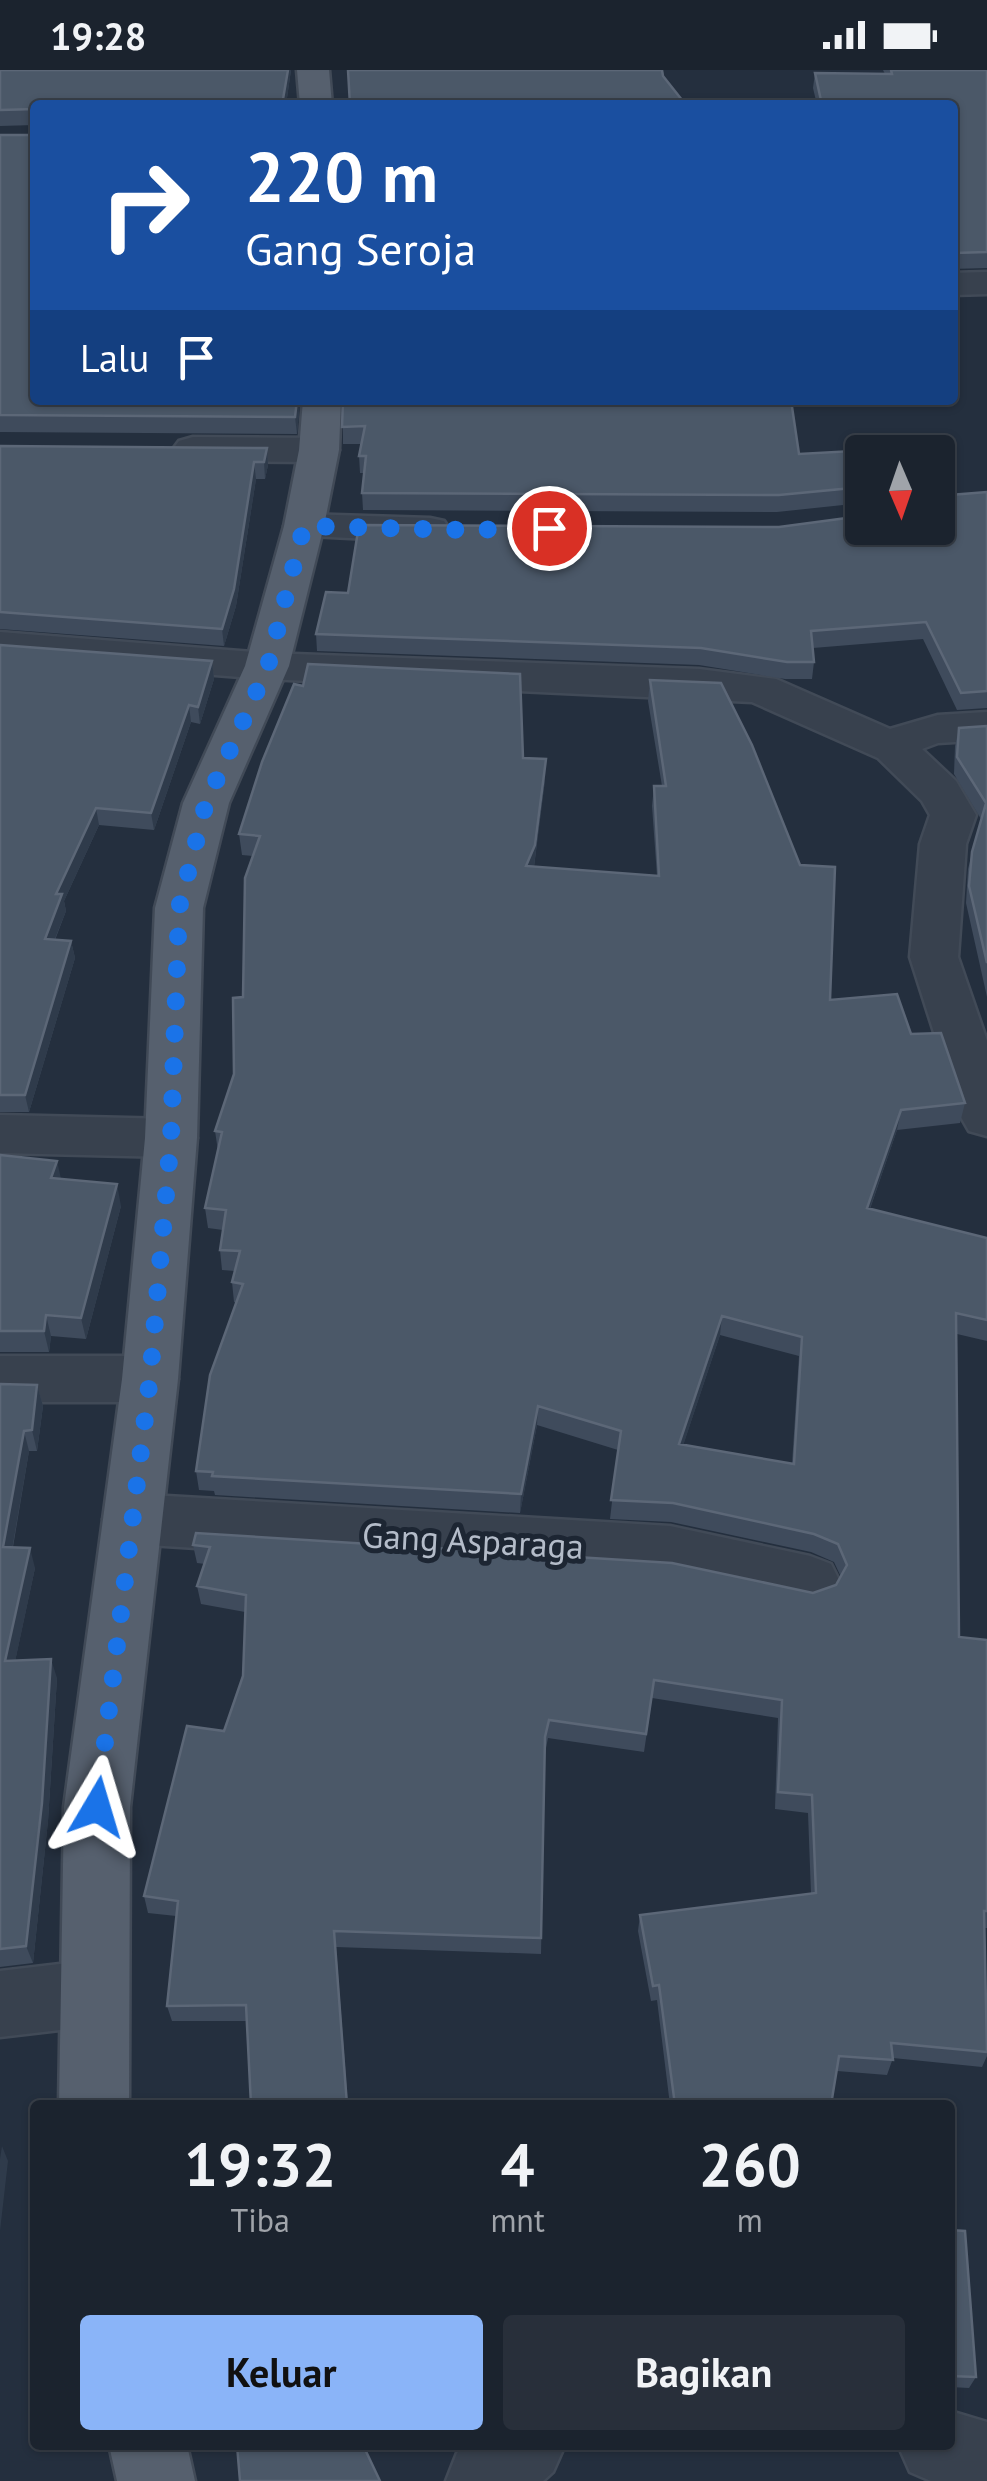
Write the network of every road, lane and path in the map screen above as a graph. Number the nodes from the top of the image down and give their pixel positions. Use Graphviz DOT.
graph roads {
  1 [pos="313,70"];
  2 [pos="316,100"];
  3 [pos="987,283"];
  4 [pos="958,284"];
  5 [pos="322,405"];
  6 [pos="160,449"];
  7 [pos="319,450"];
  8 [pos="304,526"];
  9 [pos="466,530"];
  10 [pos="0,645"];
  11 [pos="268,666"];
  12 [pos="987,726"];
  13 [pos="904,756"];
  14 [pos="987,1116"];
  15 [pos="0,1134"];
  16 [pos="171,1138"];
  17 [pos="150,1378"];
  18 [pos="0,1379"];
  19 [pos="132,1519"];
  20 [pos="810,1582"];
  21 [pos="94,1994"];
  22 [pos="0,2004"];
  23 [pos="94,2100"];
  24 [pos="149,2450"];
  25 [pos="520,2450"];
  26 [pos="953,2450"];
  27 [pos="987,2461"];
  28 [pos="156,2481"];
  29 [pos="485,2481"];
  1 -- 2 [label="main road"];
  3 -- 4 [label="street"];
  5 -- 7 [label="main road"];
  6 -- 7 [label="street"];
  7 -- 8 [label="main road"];
  8 -- 9 [label="street"];
  8 -- 11 [label="main road"];
  10 -- 11 [label="street"];
  11 -- 13 [label="street"];
  11 -- 16 [label="main road"];
  12 -- 13 [label="street"];
  13 -- 14 [label="street"];
  15 -- 16 [label="street"];
  16 -- 17 [label="main road"];
  17 -- 18 [label="street"];
  17 -- 19 [label="main road"];
  19 -- 20 [label="street, Gang Asparaga"];
  19 -- 21 [label="main road"];
  21 -- 22 [label="street"];
  21 -- 23 [label="main road"];
  24 -- 28 [label="main road"];
  25 -- 29 [label="street"];
  26 -- 27 [label="street"];
}
